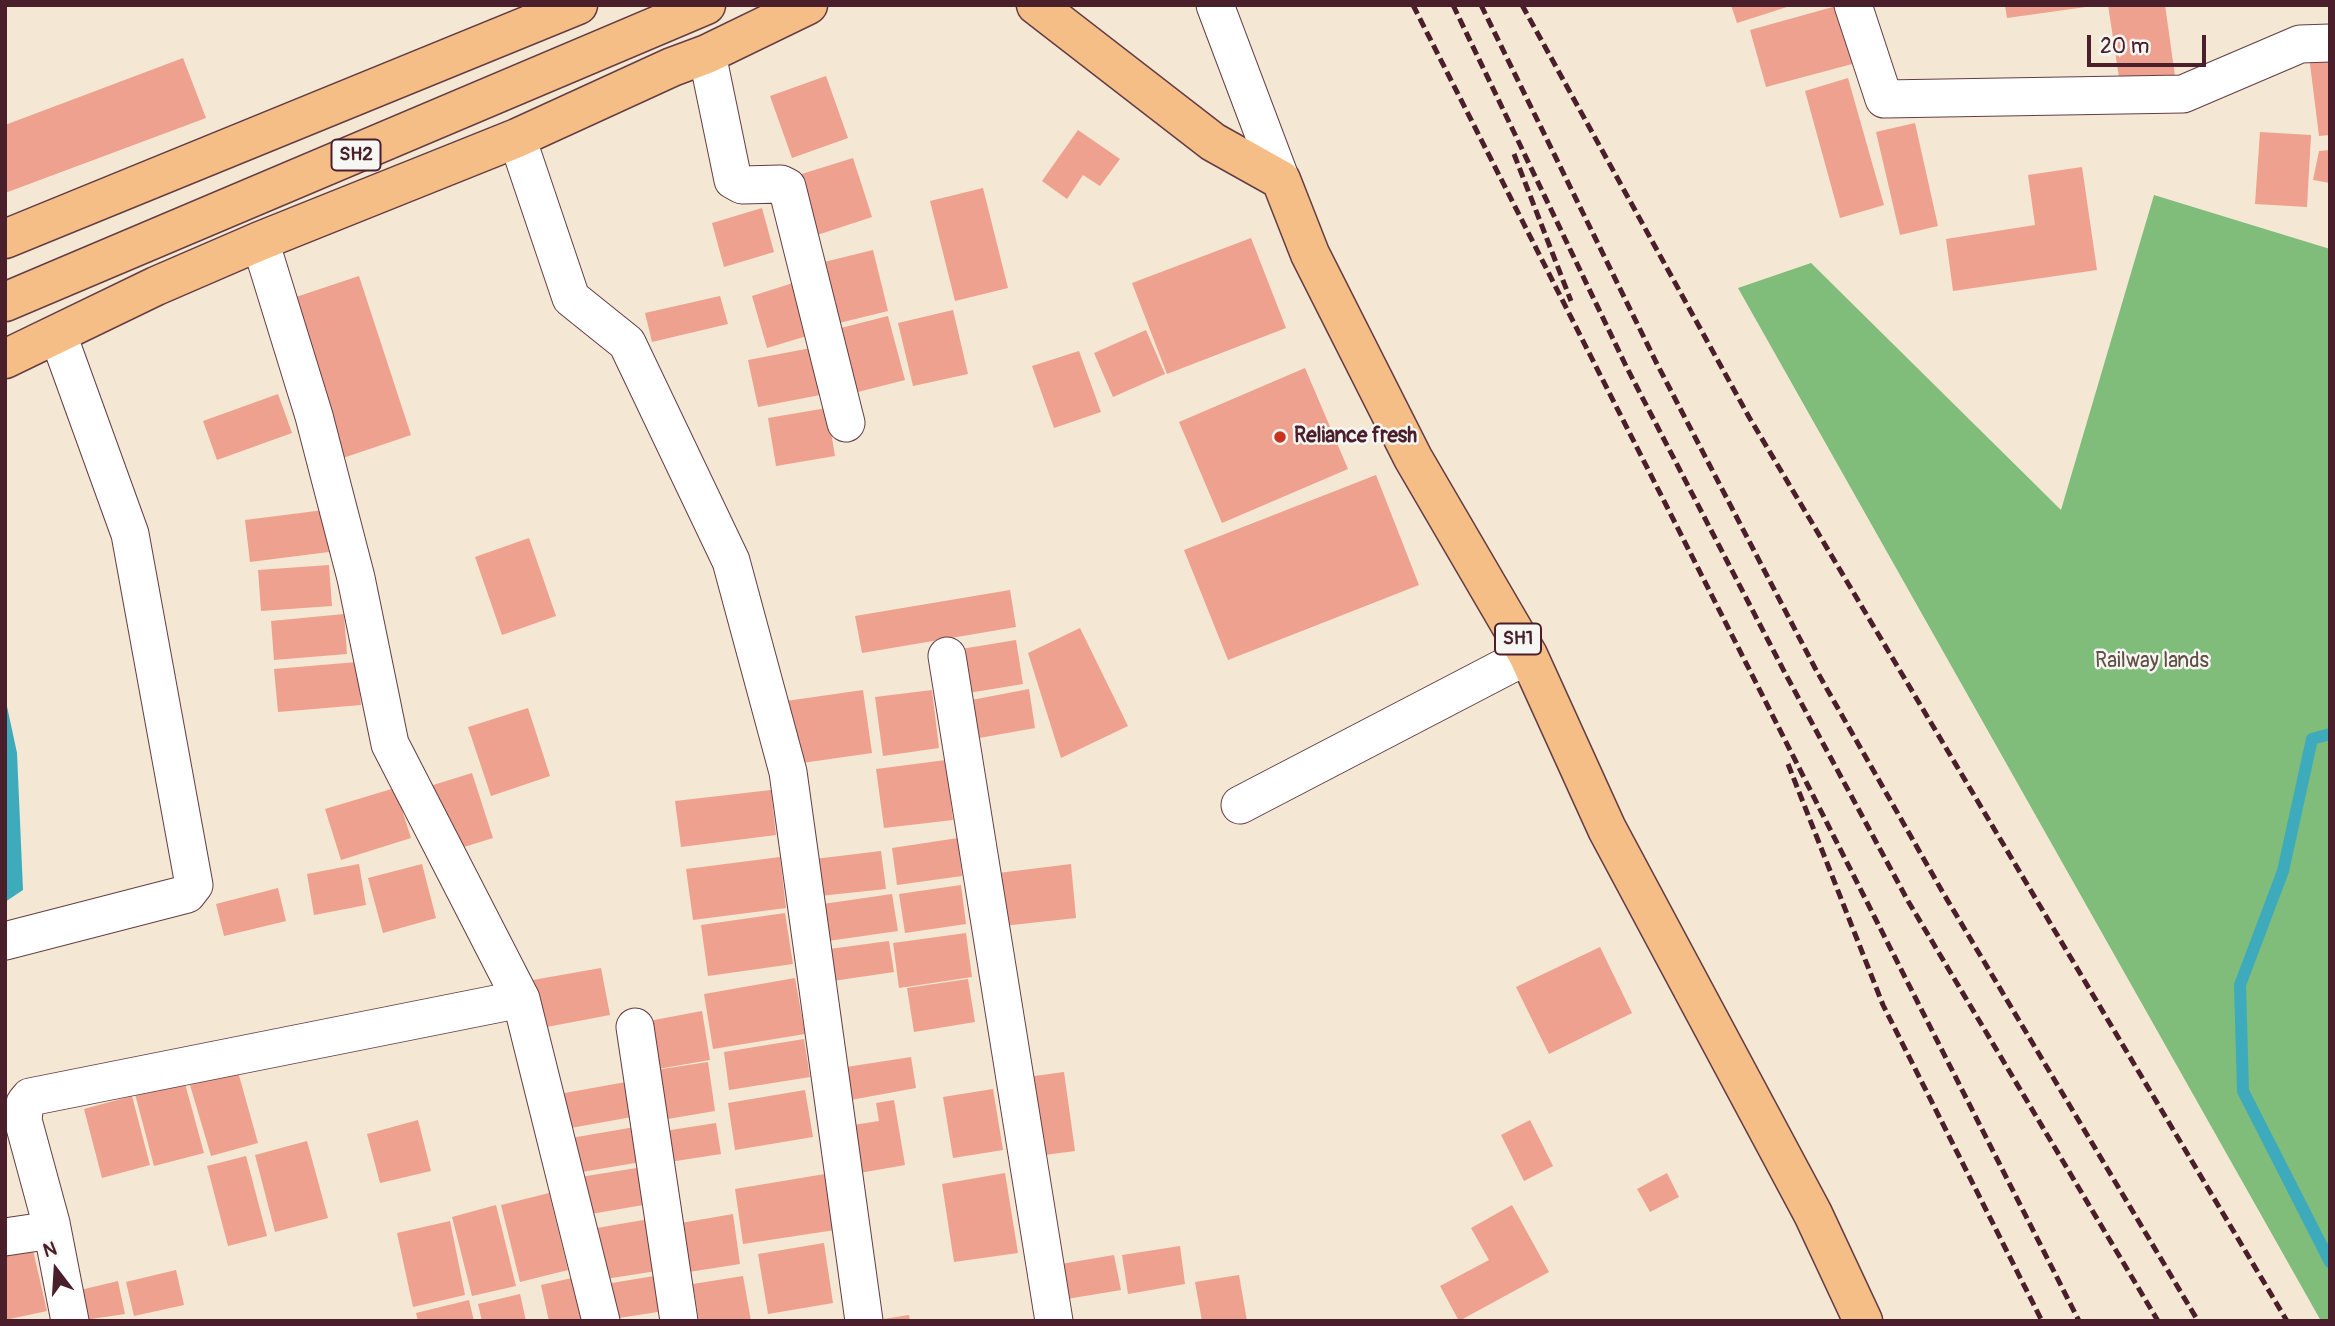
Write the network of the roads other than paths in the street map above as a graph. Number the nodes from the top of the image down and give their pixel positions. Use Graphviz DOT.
graph roads {
  1 [pos="578,5"];
  2 [pos="706,5"];
  3 [pos="808,5"];
  4 [pos="1036,5"];
  5 [pos="1215,5"];
  6 [pos="1853,5"];
  7 [pos="2330,43"];
  8 [pos="707,54"];
  9 [pos="517,138"];
  10 [pos="1281,180"];
  11 [pos="5,239"];
  12 [pos="260,240"];
  13 [pos="5,302"];
  14 [pos="58,335"];
  15 [pos="5,359"];
  16 [pos="846,423"];
  17 [pos="1528,655"];
  18 [pos="947,656"];
  19 [pos="1240,805"];
  20 [pos="5,941"];
  21 [pos="522,999"];
  22 [pos="635,1027"];
  23 [pos="52,1230"];
  24 [pos="5,1237"];
  25 [pos="70,1321"];
  26 [pos="601,1321"];
  27 [pos="679,1321"];
  28 [pos="864,1321"];
  29 [pos="1054,1321"];
  30 [pos="1863,1321"];
  1 -- 11 [label="main road"];
  2 -- 13 [label="main road, SH2"];
  3 -- 8 [label="main road"];
  4 -- 10 [label="main road"];
  5 -- 10 [label="street"];
  6 -- 7 [label="street"];
  8 -- 9 [label="main road"];
  8 -- 16 [label="street"];
  9 -- 12 [label="main road"];
  9 -- 28 [label="street"];
  10 -- 17 [label="main road, SH1"];
  12 -- 14 [label="main road"];
  12 -- 21 [label="street"];
  14 -- 15 [label="main road"];
  14 -- 20 [label="street"];
  17 -- 19 [label="street"];
  17 -- 30 [label="main road, SH1"];
  18 -- 29 [label="street"];
  21 -- 23 [label="street"];
  21 -- 26 [label="street"];
  22 -- 27 [label="street"];
  23 -- 24 [label="street"];
  23 -- 25 [label="street"];
}
